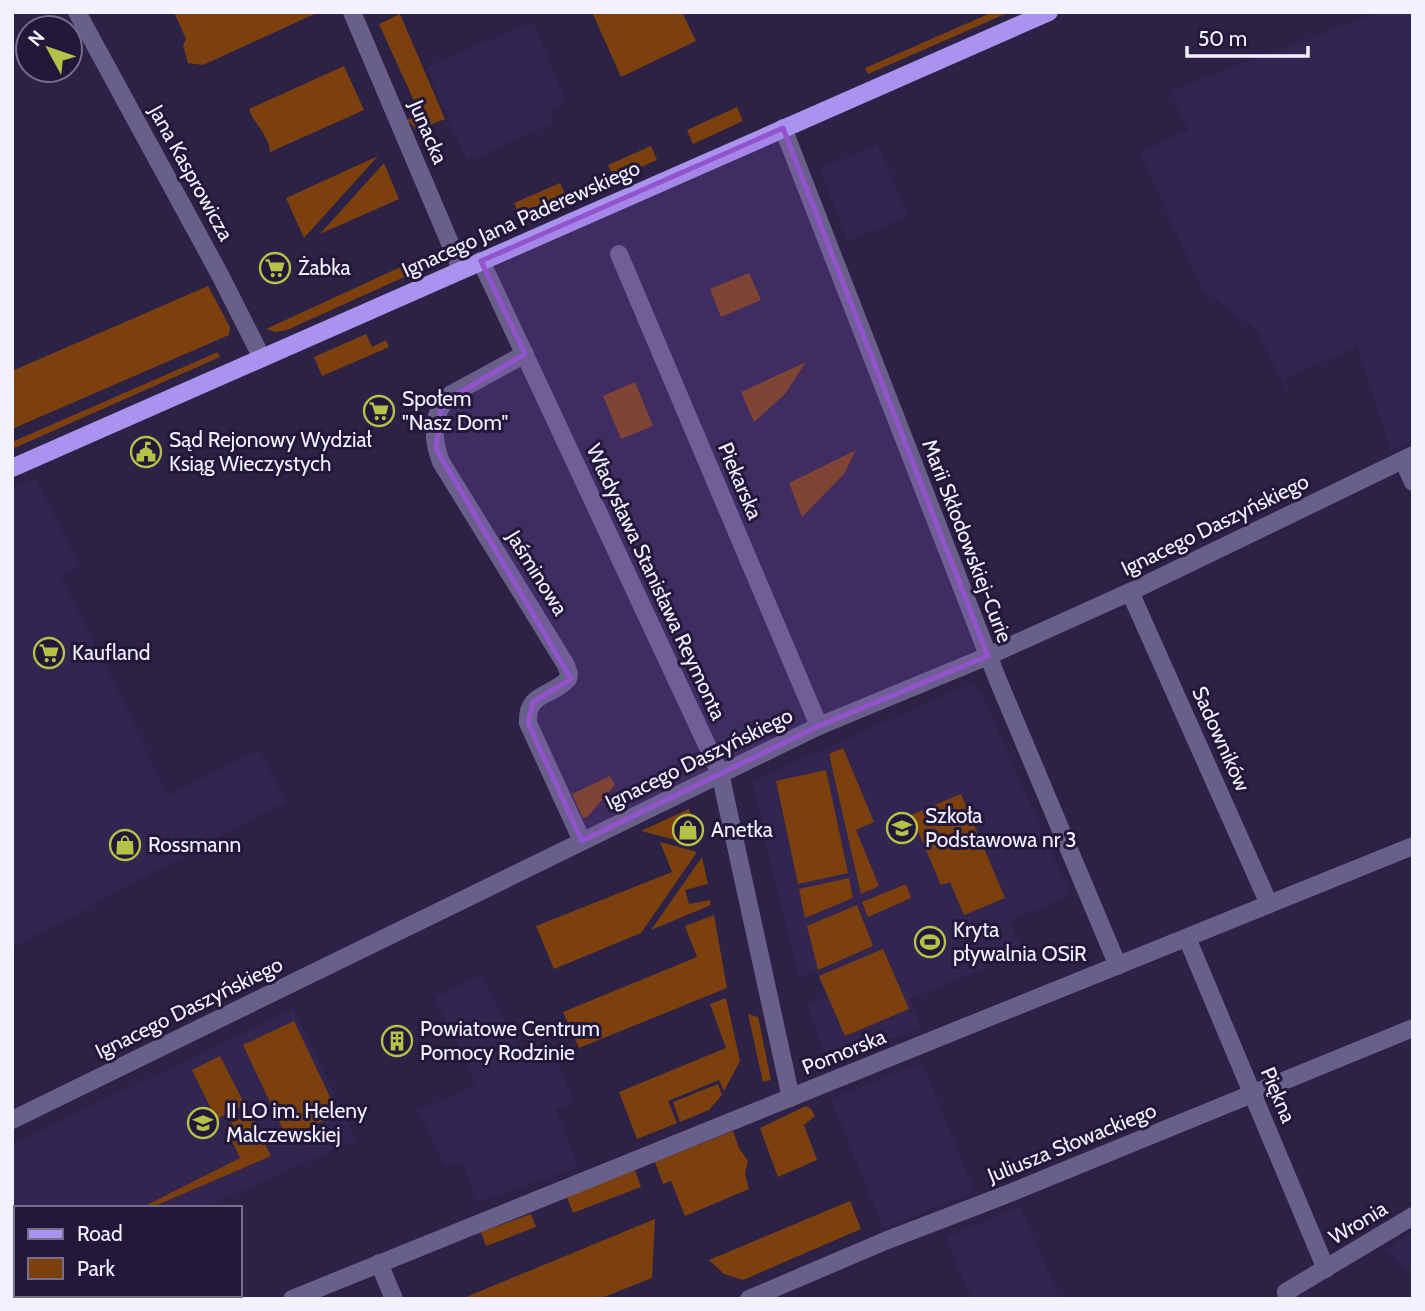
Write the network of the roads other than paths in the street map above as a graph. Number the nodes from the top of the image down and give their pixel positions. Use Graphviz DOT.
graph roads {
  1 [pos="77,12"];
  2 [pos="352,12"];
  3 [pos="1049,12"];
  4 [pos="783,128"];
  5 [pos="620,254"];
  6 [pos="481,261"];
  7 [pos="461,269"];
  8 [pos="525,355"];
  9 [pos="262,358"];
  10 [pos="1408,458"];
  11 [pos="12,468"];
  12 [pos="1413,482"];
  13 [pos="1130,592"];
  14 [pos="988,656"];
  15 [pos="820,726"];
  16 [pos="720,773"];
  17 [pos="582,841"];
  18 [pos="1413,846"];
  19 [pos="1269,904"];
  20 [pos="1187,938"];
  21 [pos="1118,966"];
  22 [pos="1413,1028"];
  23 [pos="1253,1093"];
  24 [pos="791,1098"];
  25 [pos="12,1120"];
  26 [pos="1413,1216"];
  27 [pos="379,1263"];
  28 [pos="1326,1269"];
  29 [pos="780,1292"];
  30 [pos="292,1299"];
  31 [pos="394,1299"];
  32 [pos="749,1299"];
  33 [pos="1288,1299"];
  1 -- 9 [label="street, Jana Kasprowicza"];
  2 -- 7 [label="street, Junacka"];
  3 -- 4 [label="main road, Ignacego Jana Paderewskiego"];
  4 -- 6 [label="main road, Ignacego Jana Paderewskiego"];
  4 -- 14 [label="street, Marii Skłodowskiej-Curie"];
  5 -- 15 [label="street, Piekarska"];
  6 -- 7 [label="main road, Ignacego Jana Paderewskiego"];
  6 -- 8 [label="street, Władysława Stanisława Reymonta"];
  7 -- 9 [label="main road, Ignacego Jana Paderewskiego"];
  8 -- 16 [label="street, Władysława Stanisława Reymonta"];
  8 -- 17 [label="street, Jaśminowa"];
  9 -- 11 [label="main road, Ignacego Jana Paderewskiego"];
  10 -- 12 [label="street"];
  10 -- 13 [label="street, Ignacego Daszyńskiego"];
  13 -- 14 [label="street, Ignacego Daszyńskiego"];
  13 -- 19 [label="street, Sadowników"];
  14 -- 15 [label="street, Ignacego Daszyńskiego"];
  14 -- 21 [label="street, Marii Skłodowskiej-Curie"];
  15 -- 16 [label="street, Ignacego Daszyńskiego"];
  16 -- 17 [label="street, Ignacego Daszyńskiego"];
  16 -- 24 [label="street, Władysława Stanisława Reymonta"];
  17 -- 25 [label="street, Ignacego Daszyńskiego"];
  18 -- 19 [label="street, Pomorska"];
  19 -- 20 [label="street, Pomorska"];
  20 -- 21 [label="street, Pomorska"];
  20 -- 23 [label="street, Piękna"];
  21 -- 24 [label="street, Pomorska"];
  22 -- 23 [label="street, Juliusza Słowackiego"];
  23 -- 28 [label="street, Piękna"];
  23 -- 29 [label="street, Juliusza Słowackiego"];
  24 -- 27 [label="street, Pomorska"];
  26 -- 28 [label="street, Wronia"];
  27 -- 30 [label="street, Pomorska"];
  27 -- 31 [label="street"];
  28 -- 33 [label="street, Wronia"];
  29 -- 32 [label="street, Juliusza Słowackiego"];
}
